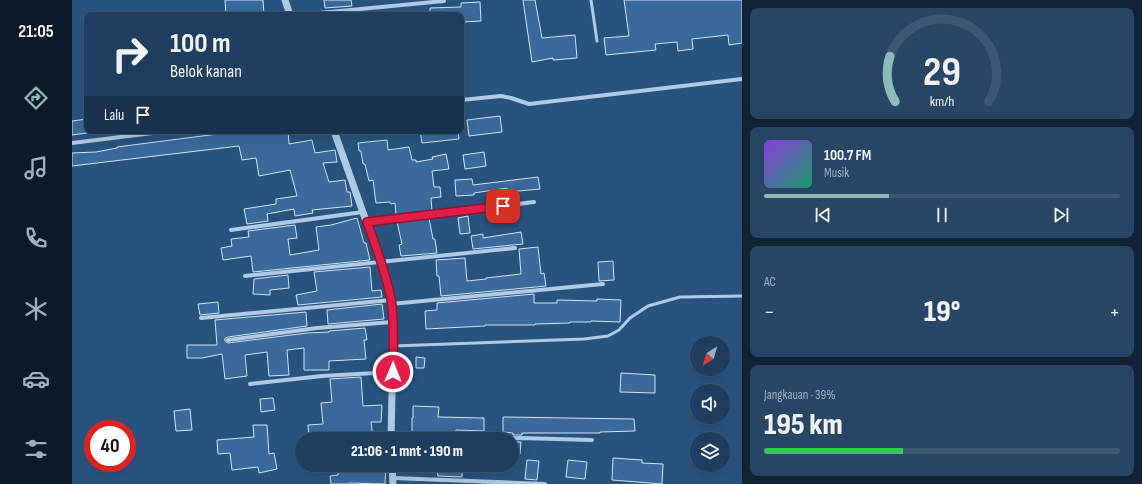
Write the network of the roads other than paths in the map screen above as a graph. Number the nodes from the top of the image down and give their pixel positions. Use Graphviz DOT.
graph roads {
  1 [pos="285,0"];
  2 [pos="591,0"];
  3 [pos="444,1"];
  4 [pos="289,12"];
  5 [pos="329,12"];
  6 [pos="597,41"];
  7 [pos="742,79"];
  8 [pos="464,100"];
  9 [pos="145,134"];
  10 [pos="335,134"];
  11 [pos="72,143"];
  12 [pos="534,202"];
  13 [pos="363,212"];
  14 [pos="367,222"];
  15 [pos="231,230"];
  16 [pos="514,248"];
  17 [pos="381,262"];
  18 [pos="244,276"];
  19 [pos="603,284"];
  20 [pos="742,296"];
  21 [pos="391,302"];
  22 [pos="201,318"];
  23 [pos="393,322"];
  24 [pos="228,340"];
  25 [pos="393,346"];
  26 [pos="393,372"];
  27 [pos="250,384"];
  28 [pos="391,432"];
  29 [pos="519,438"];
  30 [pos="592,440"];
  31 [pos="393,481"];
  32 [pos="546,484"];
  1 -- 4 [label="street"];
  2 -- 6 [label="lane"];
  3 -- 5 [label="street"];
  7 -- 8 [label="street"];
  9 -- 11 [label="street"];
  10 -- 13 [label="street"];
  12 -- 14 [label="street"];
  13 -- 14 [label="street"];
  13 -- 15 [label="street"];
  14 -- 17 [label="street"];
  16 -- 17 [label="street"];
  17 -- 18 [label="street"];
  17 -- 21 [label="street"];
  19 -- 21 [label="street"];
  20 -- 25 [label="lane"];
  21 -- 22 [label="street"];
  21 -- 23 [label="street"];
  23 -- 24 [label="street"];
  23 -- 25 [label="street"];
  25 -- 26 [label="street"];
  26 -- 27 [label="street"];
  26 -- 28 [label="street"];
  29 -- 30 [label="street"];
  31 -- 32 [label="street"];
}
